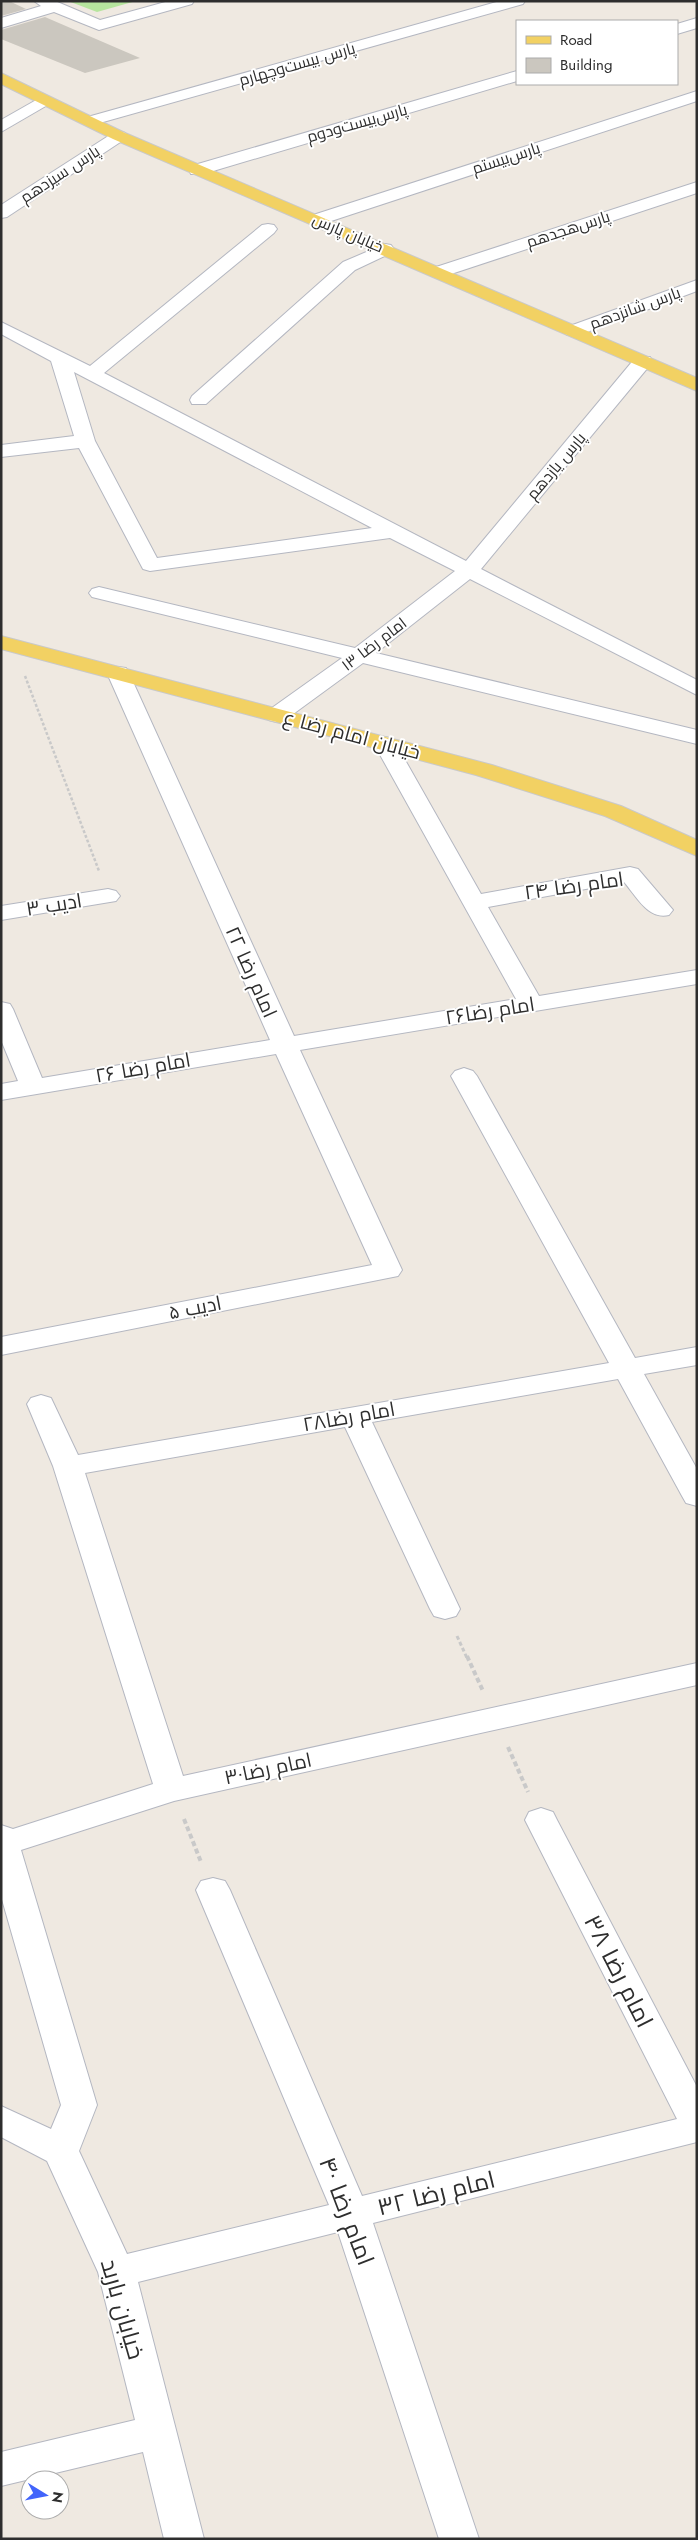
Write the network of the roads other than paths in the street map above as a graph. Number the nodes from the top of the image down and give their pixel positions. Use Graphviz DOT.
graph roads {
  1 [pos="187,1"];
  2 [pos="47,4"];
  3 [pos="511,4"];
  4 [pos="1,23"];
  5 [pos="697,23"];
  6 [pos="678,29"];
  7 [pos="516,76"];
  8 [pos="1,78"];
  9 [pos="697,96"];
  10 [pos="45,100"];
  11 [pos="90,121"];
  12 [pos="1,127"];
  13 [pos="119,136"];
  14 [pos="197,170"];
  15 [pos="697,187"];
  16 [pos="1,213"];
  17 [pos="316,220"];
  18 [pos="268,229"];
  19 [pos="385,249"];
  20 [pos="439,272"];
  21 [pos="697,285"];
  22 [pos="1,327"];
  23 [pos="573,331"];
  24 [pos="60,358"];
  25 [pos="643,361"];
  26 [pos="92,374"];
  27 [pos="697,385"];
  28 [pos="199,400"];
  29 [pos="85,441"];
  30 [pos="1,451"];
  31 [pos="394,531"];
  32 [pos="469,570"];
  33 [pos="99,593"];
  34 [pos="7,643"];
  35 [pos="360,656"];
  36 [pos="697,662"];
  37 [pos="118,673"];
  38 [pos="688,685"];
  39 [pos="277,715"];
  40 [pos="697,737"];
  41 [pos="384,744"];
  42 [pos="697,849"];
  43 [pos="108,896"];
  44 [pos="474,902"];
  45 [pos="661,910"];
  46 [pos="1,913"];
  47 [pos="697,977"];
  48 [pos="531,1004"];
  49 [pos="1,1010"];
  50 [pos="284,1045"];
  51 [pos="464,1076"];
  52 [pos="33,1087"];
  53 [pos="1,1092"];
  54 [pos="388,1270"];
  55 [pos="1,1346"];
  56 [pos="697,1356"];
  57 [pos="625,1369"];
  58 [pos="40,1404"];
  59 [pos="355,1416"];
  60 [pos="68,1466"];
  61 [pos="697,1496"];
  62 [pos="445,1609"];
  63 [pos="697,1674"];
  64 [pos="171,1790"];
  65 [pos="541,1820"];
  66 [pos="2,1840"];
  67 [pos="213,1890"];
  68 [pos="1,2120"];
  69 [pos="697,2122"];
  70 [pos="697,2128"];
  71 [pos="61,2151"];
  72 [pos="351,2214"];
  73 [pos="117,2272"];
  74 [pos="155,2432"];
  75 [pos="1,2469"];
  76 [pos="184,2539"];
  77 [pos="459,2539"];
  1 -- 2 [label="street"];
  2 -- 4 [label="street"];
  3 -- 11 [label="street, پارس بیست‌وچهارم"];
  5 -- 6 [label="street"];
  7 -- 14 [label="street, پارس‌بیست‌و‌دوم"];
  8 -- 10 [label="main road, خیابان پارس"];
  9 -- 17 [label="street, پارس‌بیستم"];
  10 -- 11 [label="main road, خیابان پارس"];
  10 -- 12 [label="street"];
  11 -- 13 [label="main road, خیابان پارس"];
  13 -- 14 [label="main road, خیابان پارس"];
  13 -- 16 [label="street, پارس‌ سیزدهم"];
  14 -- 17 [label="main road, خیابان پارس"];
  15 -- 20 [label="street, پارس‌‌هجدهم"];
  17 -- 19 [label="main road, خیابان پارس"];
  18 -- 26 [label="street"];
  19 -- 20 [label="main road, خیابان پارس"];
  19 -- 28 [label="street"];
  20 -- 23 [label="main road, خیابان پارس"];
  21 -- 23 [label="street, پارس‌‌ شانزدهم"];
  22 -- 24 [label="street"];
  23 -- 25 [label="main road, خیابان پارس"];
  24 -- 26 [label="street"];
  24 -- 29 [label="street"];
  25 -- 27 [label="main road, خیابان پارس"];
  25 -- 32 [label="street, پارس‌‌ یازدهم"];
  26 -- 31 [label="street"];
  29 -- 30 [label="street"];
  29 -- 31 [label="street"];
  31 -- 32 [label="street"];
  32 -- 35 [label="street, امام رضا ۱۳"];
  32 -- 38 [label="street"];
  33 -- 35 [label="street"];
  34 -- 37 [label="main road, خیابان امام رضا ع"];
  35 -- 39 [label="street, امام رضا ۱۳"];
  35 -- 40 [label="street"];
  36 -- 38 [label="street"];
  37 -- 39 [label="main road, خیابان امام رضا ع"];
  37 -- 50 [label="street, امام رضا ۲۲"];
  39 -- 41 [label="main road, خیابان امام رضا ع"];
  41 -- 42 [label="main road, خیابان امام رضا ع"];
  41 -- 44 [label="street"];
  43 -- 46 [label="street, ادیب ۳"];
  44 -- 45 [label="street, امام رضا ۲۴"];
  44 -- 48 [label="street"];
  47 -- 48 [label="street, امام رضا۲۶"];
  48 -- 50 [label="street, امام رضا۲۶"];
  49 -- 52 [label="street"];
  50 -- 52 [label="street, امام رضا ۲۶"];
  50 -- 54 [label="street, امام رضا ۲۲"];
  51 -- 57 [label="street"];
  52 -- 53 [label="street, امام رضا ۲۶"];
  54 -- 55 [label="street, ادیب ۵"];
  56 -- 57 [label="street, امام رضا۲۸"];
  57 -- 59 [label="street, امام رضا۲۸"];
  57 -- 61 [label="street"];
  58 -- 60 [label="street"];
  59 -- 60 [label="street, امام رضا۲۸"];
  59 -- 62 [label="street"];
  60 -- 64 [label="street"];
  63 -- 64 [label="street, امام رضا۳۰"];
  64 -- 66 [label="street, امام رضا۳۰"];
  65 -- 69 [label="street, امام رضا ۳۸"];
  66 -- 71 [label="street"];
  67 -- 72 [label="street, امام رضا ۴۰"];
  68 -- 71 [label="street"];
  70 -- 72 [label="street, امام رضا ۳۲"];
  71 -- 73 [label="street, خیابان باربد"];
  72 -- 73 [label="street, امام رضا ۳۲"];
  72 -- 77 [label="street, امام رضا ۴۰"];
  73 -- 74 [label="street, خیابان باربد"];
  74 -- 75 [label="street"];
  74 -- 76 [label="street, خیابان باربد"];
}
